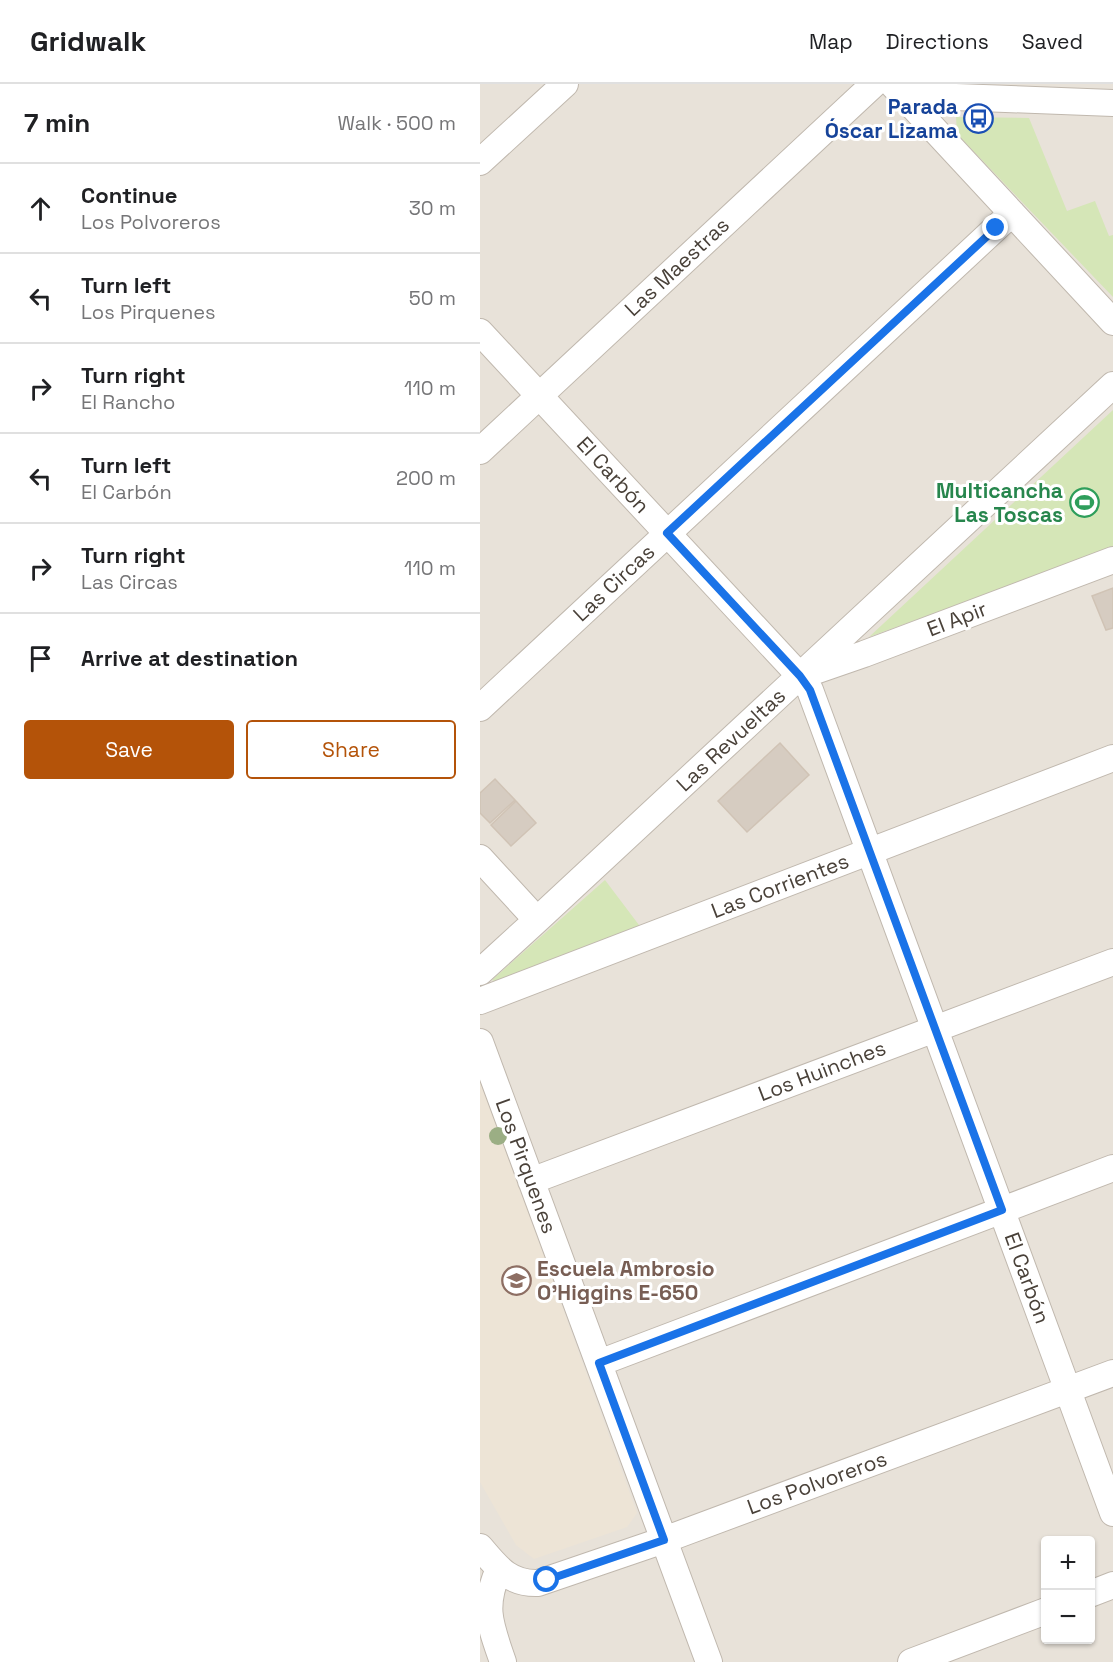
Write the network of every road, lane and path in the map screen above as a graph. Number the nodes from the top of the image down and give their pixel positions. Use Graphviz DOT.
graph roads {
  1 [pos="565,84"];
  2 [pos="874,84"];
  3 [pos="900,88"];
  4 [pos="1044,92"];
  5 [pos="1113,103"];
  6 [pos="480,162"];
  7 [pos="1012,213"];
  8 [pos="1113,322"];
  9 [pos="480,332"];
  10 [pos="1113,385"];
  11 [pos="539,396"];
  12 [pos="480,451"];
  13 [pos="667,533"];
  14 [pos="1113,560"];
  15 [pos="800,676"];
  16 [pos="480,708"];
  17 [pos="1113,758"];
  18 [pos="870,851"];
  19 [pos="480,858"];
  20 [pos="537,920"];
  21 [pos="1113,962"];
  22 [pos="480,972"];
  23 [pos="480,1001"];
  24 [pos="936,1028"];
  25 [pos="480,1042"];
  26 [pos="1113,1168"];
  27 [pos="531,1181"];
  28 [pos="1002,1210"];
  29 [pos="599,1363"];
  30 [pos="1113,1373"];
  31 [pos="1068,1390"];
  32 [pos="1113,1512"];
  33 [pos="664,1540"];
  34 [pos="494,1565"];
  35 [pos="1113,1585"];
  36 [pos="1095,1592"];
  37 [pos="1041,1613"];
  38 [pos="503,1662"];
  39 [pos="710,1662"];
  40 [pos="911,1662"];
  1 -- 6 [label="street"];
  2 -- 11 [label="street, Las Maestras"];
  3 -- 4 [label="street"];
  3 -- 7 [label="street"];
  4 -- 5 [label="street"];
  7 -- 8 [label="street"];
  7 -- 13 [label="street, Las Circas"];
  9 -- 11 [label="street, El Carbón"];
  10 -- 15 [label="street, Las Revueltas"];
  11 -- 12 [label="street, Las Maestras"];
  11 -- 13 [label="street, El Carbón"];
  13 -- 15 [label="street, El Carbón"];
  13 -- 16 [label="street, Las Circas"];
  14 -- 15 [label="street, El Apir"];
  15 -- 18 [label="street, El Carbón"];
  15 -- 20 [label="street, Las Revueltas"];
  17 -- 18 [label="street, Las Corrientes"];
  18 -- 23 [label="street, Las Corrientes"];
  18 -- 24 [label="street, El Carbón"];
  19 -- 20 [label="street"];
  20 -- 22 [label="street, Las Revueltas"];
  21 -- 24 [label="street, Los Huinches"];
  24 -- 27 [label="street, Los Huinches"];
  24 -- 28 [label="street, El Carbón"];
  25 -- 27 [label="street, Los Pirquenes"];
  26 -- 28 [label="street"];
  27 -- 29 [label="street, Los Pirquenes"];
  28 -- 29 [label="street"];
  28 -- 31 [label="street, El Carbón"];
  29 -- 33 [label="street, Los Pirquenes"];
  30 -- 31 [label="street, Los Polvoreros"];
  31 -- 32 [label="street, El Carbón"];
  31 -- 33 [label="street, Los Polvoreros"];
  33 -- 34 [label="street, Los Polvoreros"];
  33 -- 39 [label="street, Los Pirquenes"];
  34 -- 38 [label="street"];
  35 -- 36 [label="street"];
  37 -- 40 [label="street"];
}
